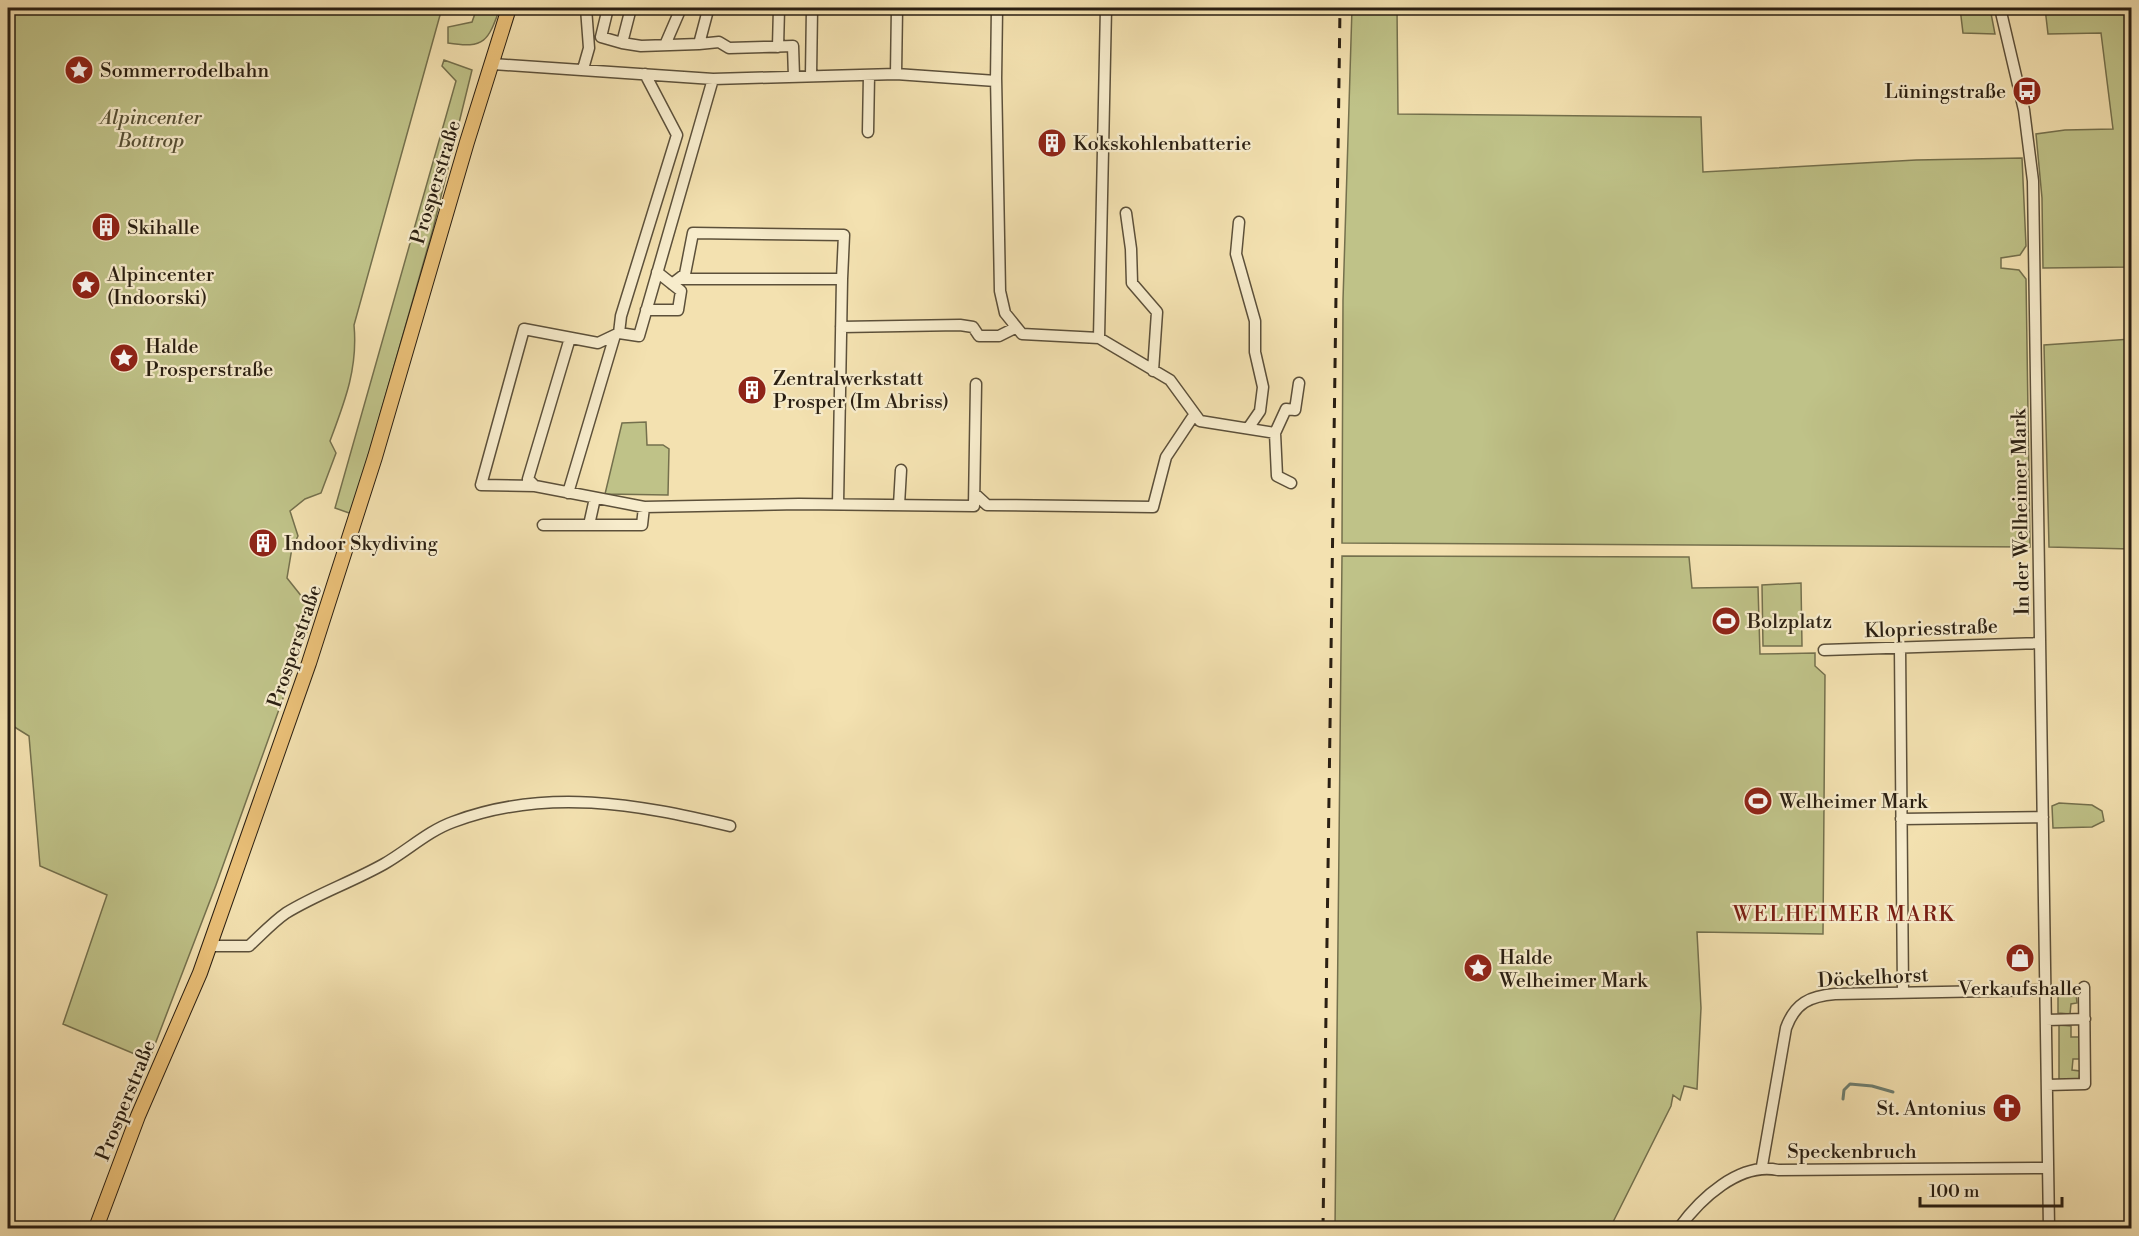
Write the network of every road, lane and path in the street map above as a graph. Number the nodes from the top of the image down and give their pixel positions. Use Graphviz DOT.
graph roads {
  1 [pos="509,8"];
  2 [pos="586,8"];
  3 [pos="608,8"];
  4 [pos="631,8"];
  5 [pos="681,8"];
  6 [pos="706,8"];
  7 [pos="779,8"];
  8 [pos="812,8"];
  9 [pos="897,8"];
  10 [pos="997,8"];
  11 [pos="1106,8"];
  12 [pos="2000,8"];
  13 [pos="622,43"];
  14 [pos="699,44"];
  15 [pos="665,45"];
  16 [pos="778,47"];
  17 [pos="493,64"];
  18 [pos="582,69"];
  19 [pos="996,72"];
  20 [pos="645,74"];
  21 [pos="896,74"];
  22 [pos="869,75"];
  23 [pos="794,76"];
  24 [pos="811,76"];
  25 [pos="713,79"];
  26 [pos="868,132"];
  27 [pos="1126,213"];
  28 [pos="1239,222"];
  29 [pos="657,272"];
  30 [pos="842,279"];
  31 [pos="676,282"];
  32 [pos="646,310"];
  33 [pos="841,327"];
  34 [pos="1015,328"];
  35 [pos="617,334"];
  36 [pos="570,338"];
  37 [pos="1099,338"];
  38 [pos="1153,370"];
  39 [pos="1299,383"];
  40 [pos="976,384"];
  41 [pos="1194,415"];
  42 [pos="1249,427"];
  43 [pos="1275,433"];
  44 [pos="901,470"];
  45 [pos="1291,483"];
  46 [pos="535,486"];
  47 [pos="568,493"];
  48 [pos="975,494"];
  49 [pos="595,498"];
  50 [pos="838,504"];
  51 [pos="899,505"];
  52 [pos="644,507"];
  53 [pos="543,525"];
  54 [pos="589,525"];
  55 [pos="2039,643"];
  56 [pos="1900,647"];
  57 [pos="1824,650"];
  58 [pos="2043,817"];
  59 [pos="1901,819"];
  60 [pos="730,826"];
  61 [pos="209,946"];
  62 [pos="2084,987"];
  63 [pos="2046,990"];
  64 [pos="1903,992"];
  65 [pos="2085,1019"];
  66 [pos="2046,1020"];
  67 [pos="2047,1085"];
  68 [pos="1762,1166"];
  69 [pos="2048,1168"];
  70 [pos="96,1228"];
  71 [pos="1679,1228"];
  72 [pos="2049,1228"];
  1 -- 17 [label="main road, Prosperstraße"];
  2 -- 18 [label="street"];
  3 -- 13 [label="street"];
  4 -- 13 [label="street"];
  5 -- 15 [label="street"];
  6 -- 14 [label="street"];
  7 -- 16 [label="street"];
  8 -- 24 [label="street"];
  9 -- 21 [label="street"];
  10 -- 19 [label="street"];
  11 -- 37 [label="street"];
  12 -- 55 [label="street, In der Welheimer Mark"];
  13 -- 15 [label="street"];
  14 -- 15 [label="street"];
  14 -- 16 [label="street"];
  16 -- 23 [label="street"];
  17 -- 18 [label="street"];
  17 -- 61 [label="main road, Prosperstraße"];
  18 -- 20 [label="street"];
  19 -- 21 [label="street"];
  19 -- 34 [label="street"];
  20 -- 25 [label="street"];
  20 -- 35 [label="street"];
  21 -- 22 [label="street"];
  22 -- 24 [label="street"];
  22 -- 26 [label="street"];
  23 -- 24 [label="street"];
  23 -- 25 [label="street"];
  25 -- 29 [label="street"];
  27 -- 38 [label="street"];
  28 -- 42 [label="street"];
  29 -- 31 [label="street"];
  29 -- 32 [label="street"];
  30 -- 31 [label="street"];
  30 -- 31 [label="street"];
  30 -- 33 [label="street"];
  31 -- 32 [label="street"];
  32 -- 35 [label="street"];
  33 -- 34 [label="street"];
  33 -- 50 [label="street"];
  34 -- 37 [label="street"];
  35 -- 36 [label="street"];
  35 -- 47 [label="street"];
  36 -- 46 [label="street"];
  36 -- 46 [label="street"];
  37 -- 38 [label="street"];
  38 -- 41 [label="street"];
  39 -- 43 [label="street"];
  40 -- 48 [label="street"];
  41 -- 42 [label="street"];
  41 -- 48 [label="street"];
  42 -- 43 [label="street"];
  43 -- 45 [label="street"];
  44 -- 51 [label="street"];
  46 -- 47 [label="street"];
  47 -- 49 [label="street"];
  48 -- 51 [label="street"];
  49 -- 52 [label="street"];
  49 -- 54 [label="street"];
  50 -- 51 [label="street"];
  50 -- 52 [label="street"];
  52 -- 54 [label="street"];
  53 -- 54 [label="street"];
  55 -- 56 [label="street, Klopriesstraße"];
  55 -- 58 [label="street, In der Welheimer Mark"];
  56 -- 57 [label="street, Klopriesstraße"];
  56 -- 59 [label="street"];
  58 -- 59 [label="street"];
  58 -- 63 [label="street, In der Welheimer Mark"];
  59 -- 64 [label="street"];
  60 -- 61 [label="street"];
  61 -- 70 [label="main road, Prosperstraße"];
  62 -- 65 [label="street"];
  63 -- 64 [label="street, Döckelhorst"];
  63 -- 66 [label="street, In der Welheimer Mark"];
  64 -- 68 [label="street, Döckelhorst"];
  65 -- 66 [label="street"];
  65 -- 67 [label="street"];
  66 -- 67 [label="street, In der Welheimer Mark"];
  67 -- 69 [label="street, In der Welheimer Mark"];
  68 -- 69 [label="street, Speckenbruch"];
  68 -- 71 [label="street, Speckenbruch"];
  69 -- 72 [label="street, In der Welheimer Mark"];
}
